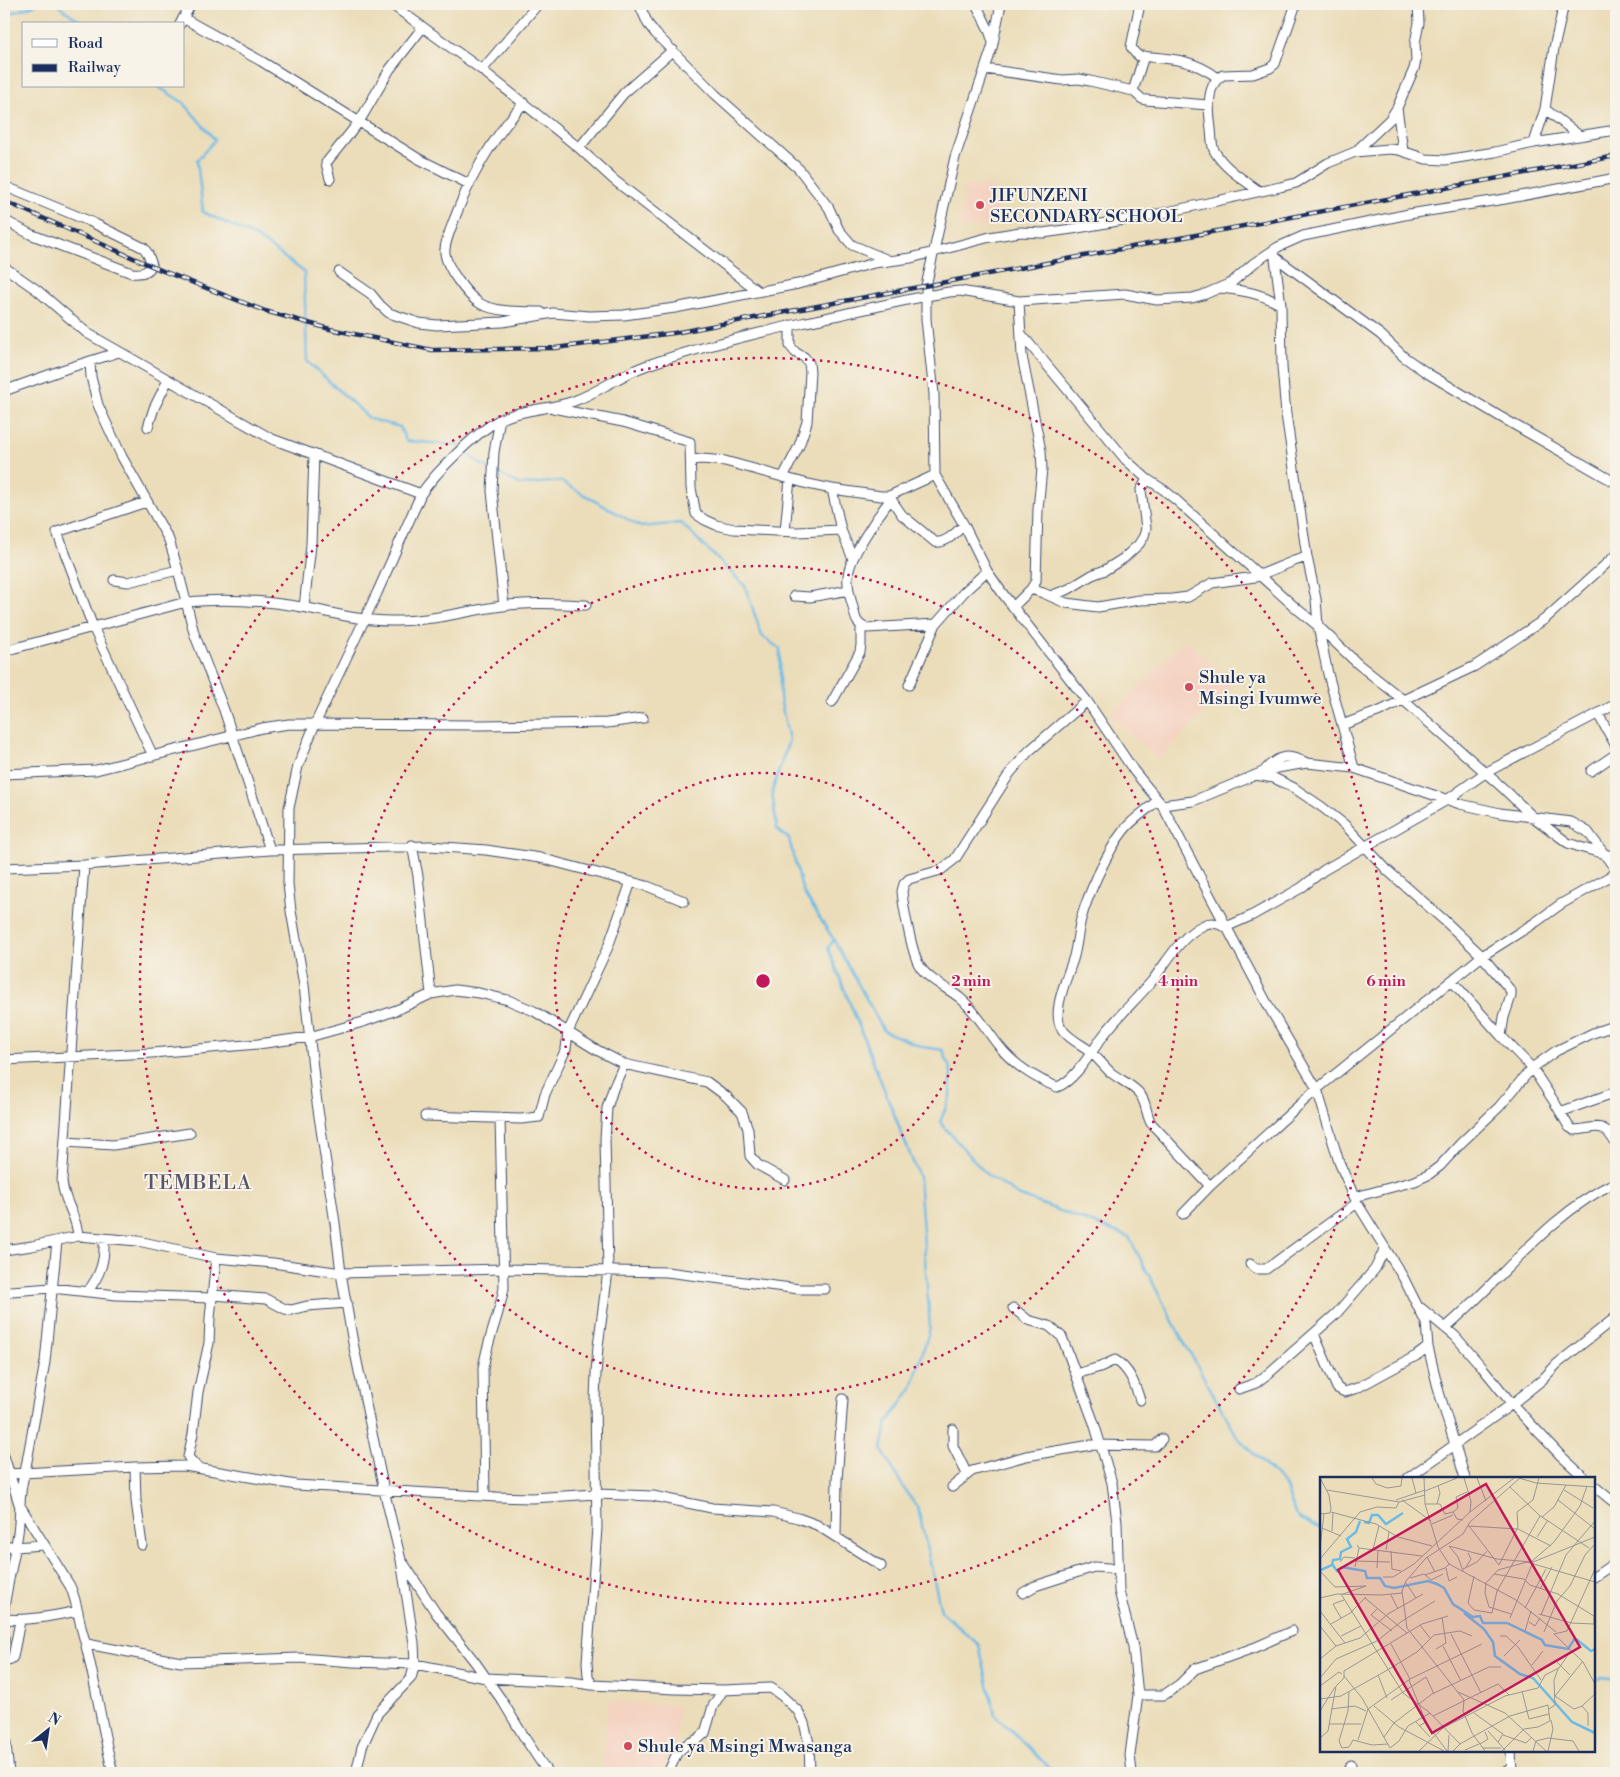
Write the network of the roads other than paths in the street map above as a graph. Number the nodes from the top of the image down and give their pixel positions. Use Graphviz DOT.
graph roads {
  1 [pos="191,4"];
  2 [pos="391,4"];
  3 [pos="538,4"];
  4 [pos="639,4"];
  5 [pos="976,4"];
  6 [pos="1001,4"];
  7 [pos="1140,4"];
  8 [pos="1296,4"];
  9 [pos="1418,4"];
  10 [pos="1564,4"];
  11 [pos="182,21"];
  12 [pos="185,23"];
  13 [pos="422,27"];
  14 [pos="993,44"];
  15 [pos="673,50"];
  16 [pos="1144,56"];
  17 [pos="985,69"];
  18 [pos="482,70"];
  19 [pos="1218,78"];
  20 [pos="1133,91"];
  21 [pos="524,103"];
  22 [pos="1208,106"];
  23 [pos="1397,108"];
  24 [pos="1545,109"];
  25 [pos="359,122"];
  26 [pos="1616,130"];
  27 [pos="1580,136"];
  28 [pos="1534,143"];
  29 [pos="579,148"];
  30 [pos="1355,152"];
  31 [pos="1403,152"];
  32 [pos="1616,178"];
  33 [pos="330,179"];
  34 [pos="469,184"];
  35 [pos="4,186"];
  36 [pos="1259,191"];
  37 [pos="4,220"];
  38 [pos="934,252"];
  39 [pos="1275,254"];
  40 [pos="892,261"];
  41 [pos="4,267"];
  42 [pos="339,272"];
  43 [pos="1221,288"];
  44 [pos="758,291"];
  45 [pos="926,296"];
  46 [pos="1018,301"];
  47 [pos="1281,305"];
  48 [pos="553,313"];
  49 [pos="790,325"];
  50 [pos="1022,335"];
  51 [pos="119,352"];
  52 [pos="90,362"];
  53 [pos="168,380"];
  54 [pos="4,391"];
  55 [pos="551,408"];
  56 [pos="500,419"];
  57 [pos="148,427"];
  58 [pos="314,454"];
  59 [pos="691,460"];
  60 [pos="935,475"];
  61 [pos="786,478"];
  62 [pos="1147,479"];
  63 [pos="1616,483"];
  64 [pos="832,489"];
  65 [pos="421,494"];
  66 [pos="891,497"];
  67 [pos="146,502"];
  68 [pos="964,525"];
  69 [pos="841,530"];
  70 [pos="785,531"];
  71 [pos="1616,555"];
  72 [pos="1307,557"];
  73 [pos="853,559"];
  74 [pos="178,570"];
  75 [pos="988,571"];
  76 [pos="1260,575"];
  77 [pos="114,580"];
  78 [pos="1031,589"];
  79 [pos="849,590"];
  80 [pos="794,596"];
  81 [pos="1050,596"];
  82 [pos="186,602"];
  83 [pos="586,605"];
  84 [pos="504,606"];
  85 [pos="304,607"];
  86 [pos="1013,607"];
  87 [pos="365,619"];
  88 [pos="936,624"];
  89 [pos="860,626"];
  90 [pos="1318,626"];
  91 [pos="93,627"];
  92 [pos="4,651"];
  93 [pos="908,684"];
  94 [pos="1402,699"];
  95 [pos="1087,701"];
  96 [pos="832,702"];
  97 [pos="1616,704"];
  98 [pos="1598,714"];
  99 [pos="643,718"];
  100 [pos="314,724"];
  101 [pos="1342,725"];
  102 [pos="231,736"];
  103 [pos="1616,746"];
  104 [pos="1616,754"];
  105 [pos="153,756"];
  106 [pos="1354,768"];
  107 [pos="1591,771"];
  108 [pos="1259,773"];
  109 [pos="1485,773"];
  110 [pos="4,774"];
  111 [pos="1447,800"];
  112 [pos="1160,803"];
  113 [pos="1533,817"];
  114 [pos="412,845"];
  115 [pos="1366,846"];
  116 [pos="270,850"];
  117 [pos="288,851"];
  118 [pos="1605,855"];
  119 [pos="1616,857"];
  120 [pos="84,865"];
  121 [pos="4,868"];
  122 [pos="1616,871"];
  123 [pos="631,882"];
  124 [pos="684,902"];
  125 [pos="1226,927"];
  126 [pos="1482,956"];
  127 [pos="1452,981"];
  128 [pos="431,994"];
  129 [pos="1616,1025"];
  130 [pos="568,1032"];
  131 [pos="1501,1036"];
  132 [pos="309,1037"];
  133 [pos="1091,1053"];
  134 [pos="71,1058"];
  135 [pos="4,1060"];
  136 [pos="624,1064"];
  137 [pos="1532,1068"];
  138 [pos="1317,1088"];
  139 [pos="1616,1092"];
  140 [pos="1560,1112"];
  141 [pos="425,1116"];
  142 [pos="500,1118"];
  143 [pos="190,1133"];
  144 [pos="65,1142"];
  145 [pos="1616,1144"];
  146 [pos="785,1180"];
  147 [pos="1616,1182"];
  148 [pos="1210,1186"];
  149 [pos="1356,1200"];
  150 [pos="1184,1214"];
  151 [pos="78,1236"];
  152 [pos="104,1238"];
  153 [pos="57,1241"];
  154 [pos="1386,1248"];
  155 [pos="4,1250"];
  156 [pos="216,1258"];
  157 [pos="1250,1264"];
  158 [pos="504,1269"];
  159 [pos="608,1271"];
  160 [pos="341,1274"];
  161 [pos="52,1288"];
  162 [pos="825,1289"];
  163 [pos="88,1292"];
  164 [pos="4,1295"];
  165 [pos="212,1296"];
  166 [pos="346,1303"];
  167 [pos="1419,1307"];
  168 [pos="1013,1308"];
  169 [pos="1616,1317"];
  170 [pos="1445,1328"];
  171 [pos="1314,1334"];
  172 [pos="1428,1347"];
  173 [pos="1076,1374"];
  174 [pos="1239,1389"];
  175 [pos="843,1399"];
  176 [pos="1140,1400"];
  177 [pos="1512,1404"];
  178 [pos="953,1429"];
  179 [pos="1162,1439"];
  180 [pos="1456,1445"];
  181 [pos="1101,1446"];
  182 [pos="4,1456"];
  183 [pos="188,1456"];
  184 [pos="173,1466"];
  185 [pos="135,1467"];
  186 [pos="198,1468"];
  187 [pos="25,1472"];
  188 [pos="6,1474"];
  189 [pos="967,1474"];
  190 [pos="1409,1477"];
  191 [pos="1465,1477"];
  192 [pos="1584,1477"];
  193 [pos="952,1487"];
  194 [pos="1595,1487"];
  195 [pos="384,1490"];
  196 [pos="596,1494"];
  197 [pos="485,1496"];
  198 [pos="19,1504"];
  199 [pos="1616,1504"];
  200 [pos="836,1536"];
  201 [pos="4,1544"];
  202 [pos="43,1545"];
  203 [pos="142,1545"];
  204 [pos="15,1547"];
  205 [pos="401,1560"];
  206 [pos="1616,1562"];
  207 [pos="881,1566"];
  208 [pos="1118,1570"];
  209 [pos="1595,1577"];
  210 [pos="5,1593"];
  211 [pos="1023,1593"];
  212 [pos="4,1609"];
  213 [pos="78,1612"];
  214 [pos="4,1619"];
  215 [pos="20,1620"];
  216 [pos="1292,1631"];
  217 [pos="4,1634"];
  218 [pos="4,1642"];
  219 [pos="87,1644"];
  220 [pos="4,1662"];
  221 [pos="415,1664"];
  222 [pos="486,1678"];
  223 [pos="592,1685"];
  224 [pos="722,1690"];
  225 [pos="1138,1695"];
  226 [pos="4,1725"];
  227 [pos="1511,1752"];
  228 [pos="1512,1771"];
  229 [pos="9,1773"];
  230 [pos="113,1773"];
  231 [pos="356,1773"];
  232 [pos="548,1773"];
  233 [pos="668,1773"];
  234 [pos="810,1773"];
  235 [pos="1132,1773"];
  236 [pos="1503,1773"];
  1 -- 11 [label="street"];
  2 -- 13 [label="street"];
  3 -- 18 [label="street"];
  4 -- 15 [label="street"];
  5 -- 14 [label="street"];
  6 -- 14 [label="street"];
  7 -- 16 [label="street"];
  8 -- 19 [label="street"];
  9 -- 23 [label="street"];
  10 -- 24 [label="street"];
  12 -- 25 [label="street"];
  13 -- 18 [label="street"];
  13 -- 25 [label="street"];
  14 -- 17 [label="street"];
  15 -- 29 [label="street"];
  15 -- 40 [label="street"];
  16 -- 19 [label="street"];
  16 -- 20 [label="street"];
  17 -- 20 [label="street"];
  17 -- 38 [label="street"];
  18 -- 21 [label="street"];
  19 -- 22 [label="street"];
  20 -- 22 [label="street"];
  21 -- 29 [label="street"];
  21 -- 34 [label="street"];
  22 -- 36 [label="street"];
  23 -- 30 [label="street"];
  23 -- 31 [label="street"];
  24 -- 27 [label="street"];
  24 -- 28 [label="street"];
  25 -- 33 [label="street"];
  25 -- 34 [label="street"];
  26 -- 27 [label="street"];
  27 -- 28 [label="street"];
  28 -- 31 [label="street"];
  29 -- 44 [label="street"];
  30 -- 31 [label="street"];
  30 -- 36 [label="street"];
  32 -- 39 [label="street"];
  34 -- 48 [label="street"];
  35 -- 37 [label="street"];
  36 -- 38 [label="street"];
  38 -- 40 [label="street"];
  38 -- 45 [label="street"];
  39 -- 43 [label="street"];
  39 -- 47 [label="street"];
  39 -- 63 [label="street"];
  40 -- 44 [label="street"];
  41 -- 51 [label="street"];
  42 -- 48 [label="street"];
  43 -- 46 [label="street"];
  43 -- 47 [label="street"];
  44 -- 48 [label="street"];
  45 -- 46 [label="street"];
  45 -- 49 [label="street"];
  45 -- 60 [label="street"];
  46 -- 50 [label="street"];
  47 -- 72 [label="street"];
  49 -- 55 [label="street"];
  49 -- 61 [label="street"];
  50 -- 62 [label="street"];
  50 -- 78 [label="street"];
  51 -- 52 [label="street"];
  51 -- 53 [label="street"];
  52 -- 54 [label="street"];
  52 -- 67 [label="street"];
  53 -- 57 [label="street"];
  53 -- 58 [label="street"];
  55 -- 56 [label="street"];
  55 -- 59 [label="street"];
  56 -- 65 [label="street"];
  56 -- 84 [label="street"];
  58 -- 65 [label="street"];
  58 -- 85 [label="street"];
  59 -- 61 [label="street"];
  59 -- 70 [label="street"];
  60 -- 66 [label="street"];
  60 -- 68 [label="street"];
  61 -- 64 [label="street"];
  61 -- 70 [label="street"];
  62 -- 76 [label="street"];
  62 -- 81 [label="street"];
  64 -- 66 [label="street"];
  64 -- 69 [label="street"];
  65 -- 87 [label="street"];
  66 -- 68 [label="street"];
  66 -- 73 [label="street"];
  67 -- 74 [label="street"];
  67 -- 91 [label="street"];
  68 -- 75 [label="street"];
  69 -- 70 [label="street"];
  69 -- 73 [label="street"];
  71 -- 94 [label="street"];
  72 -- 76 [label="street"];
  72 -- 90 [label="street"];
  73 -- 79 [label="street"];
  74 -- 77 [label="street"];
  74 -- 82 [label="street"];
  75 -- 86 [label="street"];
  75 -- 88 [label="street"];
  76 -- 81 [label="street"];
  76 -- 90 [label="street"];
  78 -- 81 [label="street"];
  78 -- 86 [label="street"];
  79 -- 80 [label="street"];
  79 -- 89 [label="street"];
  82 -- 85 [label="street"];
  82 -- 91 [label="street"];
  82 -- 102 [label="street"];
  83 -- 84 [label="street"];
  84 -- 87 [label="street"];
  85 -- 87 [label="street"];
  86 -- 95 [label="street"];
  87 -- 100 [label="street"];
  88 -- 89 [label="street"];
  88 -- 93 [label="street"];
  89 -- 96 [label="street"];
  90 -- 94 [label="street"];
  90 -- 101 [label="street"];
  91 -- 92 [label="street"];
  91 -- 105 [label="street"];
  94 -- 101 [label="street"];
  94 -- 109 [label="street"];
  95 -- 112 [label="street"];
  95 -- 133 [label="street"];
  97 -- 98 [label="street"];
  98 -- 103 [label="street"];
  98 -- 109 [label="street"];
  99 -- 100 [label="street"];
  100 -- 102 [label="street"];
  100 -- 117 [label="street"];
  101 -- 106 [label="street"];
  102 -- 105 [label="street"];
  102 -- 116 [label="street"];
  104 -- 107 [label="street"];
  105 -- 110 [label="street"];
  106 -- 108 [label="street"];
  106 -- 111 [label="street"];
  108 -- 112 [label="street"];
  108 -- 115 [label="street"];
  109 -- 111 [label="street"];
  109 -- 113 [label="street"];
  111 -- 113 [label="street"];
  111 -- 115 [label="street"];
  112 -- 125 [label="street"];
  112 -- 133 [label="street"];
  113 -- 118 [label="street"];
  113 -- 118 [label="street"];
  114 -- 117 [label="street"];
  114 -- 123 [label="street"];
  114 -- 128 [label="street"];
  115 -- 125 [label="street"];
  115 -- 126 [label="street"];
  116 -- 117 [label="street"];
  116 -- 120 [label="street"];
  117 -- 132 [label="street"];
  118 -- 119 [label="street"];
  118 -- 122 [label="street"];
  120 -- 121 [label="street"];
  120 -- 134 [label="street"];
  122 -- 126 [label="street"];
  123 -- 124 [label="street"];
  123 -- 130 [label="street"];
  125 -- 133 [label="street"];
  125 -- 138 [label="street"];
  126 -- 127 [label="street"];
  126 -- 131 [label="street"];
  127 -- 131 [label="street"];
  127 -- 138 [label="street"];
  128 -- 130 [label="street"];
  128 -- 132 [label="street"];
  129 -- 137 [label="street"];
  130 -- 136 [label="street"];
  130 -- 142 [label="street"];
  131 -- 137 [label="street"];
  132 -- 134 [label="street"];
  132 -- 160 [label="street"];
  133 -- 148 [label="street"];
  134 -- 135 [label="street"];
  134 -- 144 [label="street"];
  136 -- 146 [label="street"];
  136 -- 159 [label="street"];
  137 -- 140 [label="street"];
  137 -- 149 [label="street"];
  138 -- 148 [label="street"];
  138 -- 149 [label="street"];
  139 -- 140 [label="street"];
  140 -- 145 [label="street"];
  141 -- 142 [label="street"];
  142 -- 158 [label="street"];
  143 -- 144 [label="street"];
  144 -- 151 [label="street"];
  147 -- 170 [label="street"];
  148 -- 150 [label="street"];
  149 -- 154 [label="street"];
  149 -- 157 [label="street"];
  151 -- 152 [label="street"];
  151 -- 153 [label="street"];
  152 -- 156 [label="street"];
  152 -- 163 [label="street"];
  153 -- 155 [label="street"];
  153 -- 161 [label="street"];
  154 -- 167 [label="street"];
  154 -- 171 [label="street"];
  156 -- 160 [label="street"];
  156 -- 165 [label="street"];
  158 -- 159 [label="street"];
  158 -- 160 [label="street"];
  158 -- 197 [label="street"];
  159 -- 162 [label="street"];
  159 -- 196 [label="street"];
  160 -- 166 [label="street"];
  161 -- 163 [label="street"];
  161 -- 164 [label="street"];
  161 -- 187 [label="street"];
  163 -- 165 [label="street"];
  165 -- 166 [label="street"];
  165 -- 183 [label="street"];
  166 -- 195 [label="street"];
  167 -- 170 [label="street"];
  167 -- 172 [label="street"];
  168 -- 173 [label="street"];
  169 -- 177 [label="street"];
  170 -- 177 [label="street"];
  171 -- 172 [label="street"];
  171 -- 174 [label="street"];
  172 -- 180 [label="street"];
  173 -- 176 [label="street"];
  173 -- 181 [label="street"];
  175 -- 200 [label="street"];
  177 -- 180 [label="street"];
  177 -- 192 [label="street"];
  178 -- 189 [label="street"];
  179 -- 181 [label="street"];
  180 -- 190 [label="street"];
  180 -- 191 [label="street"];
  181 -- 189 [label="street"];
  181 -- 208 [label="street"];
  182 -- 188 [label="street"];
  183 -- 184 [label="street"];
  183 -- 186 [label="street"];
  184 -- 185 [label="street"];
  184 -- 186 [label="street"];
  185 -- 187 [label="street"];
  185 -- 203 [label="street"];
  186 -- 195 [label="street"];
  187 -- 188 [label="street"];
  187 -- 198 [label="street"];
  188 -- 198 [label="street"];
  189 -- 193 [label="street"];
  194 -- 199 [label="street"];
  195 -- 197 [label="street"];
  195 -- 205 [label="street"];
  196 -- 197 [label="street"];
  196 -- 200 [label="street"];
  196 -- 223 [label="street"];
  198 -- 202 [label="street"];
  198 -- 204 [label="street"];
  200 -- 207 [label="street"];
  201 -- 204 [label="street"];
  202 -- 204 [label="street"];
  202 -- 213 [label="street"];
  204 -- 210 [label="street"];
  205 -- 221 [label="street"];
  205 -- 222 [label="street"];
  206 -- 209 [label="street"];
  208 -- 211 [label="street"];
  208 -- 225 [label="street"];
  210 -- 212 [label="street"];
  213 -- 215 [label="street"];
  213 -- 219 [label="street"];
  214 -- 215 [label="street"];
  215 -- 220 [label="street"];
  216 -- 225 [label="street"];
  217 -- 218 [label="street"];
  219 -- 221 [label="street"];
  219 -- 230 [label="street"];
  221 -- 222 [label="street"];
  221 -- 231 [label="street"];
  222 -- 223 [label="street"];
  222 -- 232 [label="street"];
  223 -- 224 [label="street"];
  224 -- 233 [label="street"];
  224 -- 234 [label="street"];
  225 -- 235 [label="street"];
  226 -- 229 [label="street"];
  227 -- 228 [label="street"];
  228 -- 236 [label="street"];
}
